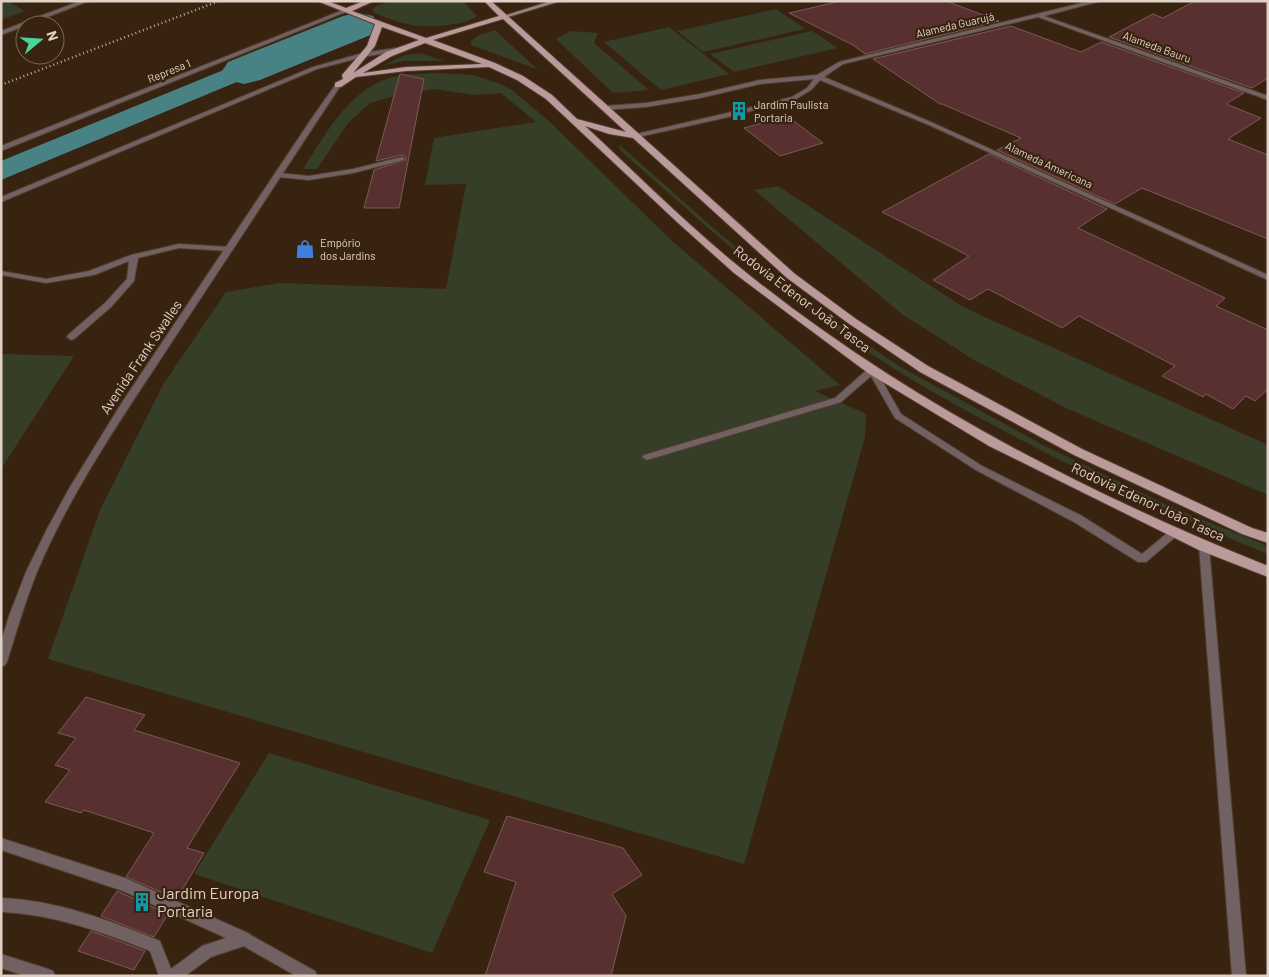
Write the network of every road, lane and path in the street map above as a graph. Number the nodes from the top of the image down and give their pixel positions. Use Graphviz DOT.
graph roads {
  1 [pos="86,1"];
  2 [pos="320,1"];
  3 [pos="371,1"];
  4 [pos="487,1"];
  5 [pos="558,1"];
  6 [pos="1098,1"];
  7 [pos="345,11"];
  8 [pos="1039,16"];
  9 [pos="503,17"];
  10 [pos="379,24"];
  11 [pos="1,33"];
  12 [pos="426,40"];
  13 [pos="403,48"];
  14 [pos="363,55"];
  15 [pos="492,65"];
  16 [pos="819,77"];
  17 [pos="352,78"];
  18 [pos="338,85"];
  19 [pos="1268,98"];
  20 [pos="604,108"];
  21 [pos="573,120"];
  22 [pos="634,136"];
  23 [pos="1,149"];
  24 [pos="402,159"];
  25 [pos="278,175"];
  26 [pos="1,200"];
  27 [pos="229,249"];
  28 [pos="134,257"];
  29 [pos="1,273"];
  30 [pos="1268,278"];
  31 [pos="71,337"];
  32 [pos="872,370"];
  33 [pos="647,457"];
  34 [pos="1175,533"];
  35 [pos="1268,538"];
  36 [pos="1204,546"];
  37 [pos="1268,572"];
  38 [pos="1,662"];
  39 [pos="1,844"];
  40 [pos="1,905"];
  41 [pos="245,939"];
  42 [pos="1,961"];
  43 [pos="48,976"];
  44 [pos="166,976"];
  45 [pos="173,976"];
  46 [pos="310,976"];
  47 [pos="1239,976"];
  1 -- 11 [label="street"];
  2 -- 7 [label="main road, Rodovia Edenor João Tasca"];
  3 -- 7 [label="main road"];
  4 -- 9 [label="main road, Rodovia Edenor João Tasca"];
  5 -- 9 [label="street"];
  6 -- 8 [label="street, Alameda Guarujá"];
  7 -- 10 [label="main road, Rodovia Edenor João Tasca"];
  7 -- 23 [label="street, Represa 1"];
  8 -- 16 [label="street, Alameda Guarujá"];
  8 -- 19 [label="street, Alameda Bauru"];
  9 -- 12 [label="main road"];
  9 -- 20 [label="main road, Rodovia Edenor João Tasca"];
  10 -- 12 [label="main road, Rodovia Edenor João Tasca"];
  10 -- 14 [label="main road"];
  12 -- 13 [label="main road"];
  12 -- 15 [label="main road, Rodovia Edenor João Tasca"];
  13 -- 14 [label="street"];
  13 -- 17 [label="main road"];
  14 -- 18 [label="main road"];
  14 -- 26 [label="street"];
  15 -- 17 [label="main road"];
  15 -- 21 [label="main road, Rodovia Edenor João Tasca"];
  16 -- 20 [label="street, Alameda Guarujá"];
  16 -- 22 [label="street, Alameda Guarujá"];
  16 -- 30 [label="street, Alameda Americana"];
  17 -- 18 [label="main road"];
  18 -- 25 [label="street, Avenida Frank Swalles"];
  20 -- 22 [label="main road, Rodovia Edenor João Tasca"];
  21 -- 22 [label="main road"];
  21 -- 32 [label="main road, Rodovia Edenor João Tasca"];
  22 -- 35 [label="main road, Rodovia Edenor João Tasca"];
  24 -- 25 [label="street"];
  25 -- 27 [label="street, Avenida Frank Swalles"];
  27 -- 28 [label="street"];
  27 -- 38 [label="street, Avenida Frank Swalles"];
  28 -- 29 [label="street"];
  28 -- 31 [label="street"];
  32 -- 33 [label="street"];
  32 -- 34 [label="main road, Rodovia Edenor João Tasca"];
  32 -- 34 [label="street"];
  34 -- 36 [label="main road, Rodovia Edenor João Tasca"];
  36 -- 37 [label="main road, Rodovia Edenor João Tasca"];
  36 -- 47 [label="street"];
  39 -- 41 [label="street"];
  40 -- 44 [label="street"];
  41 -- 45 [label="street"];
  41 -- 46 [label="street"];
  42 -- 43 [label="street"];
}
